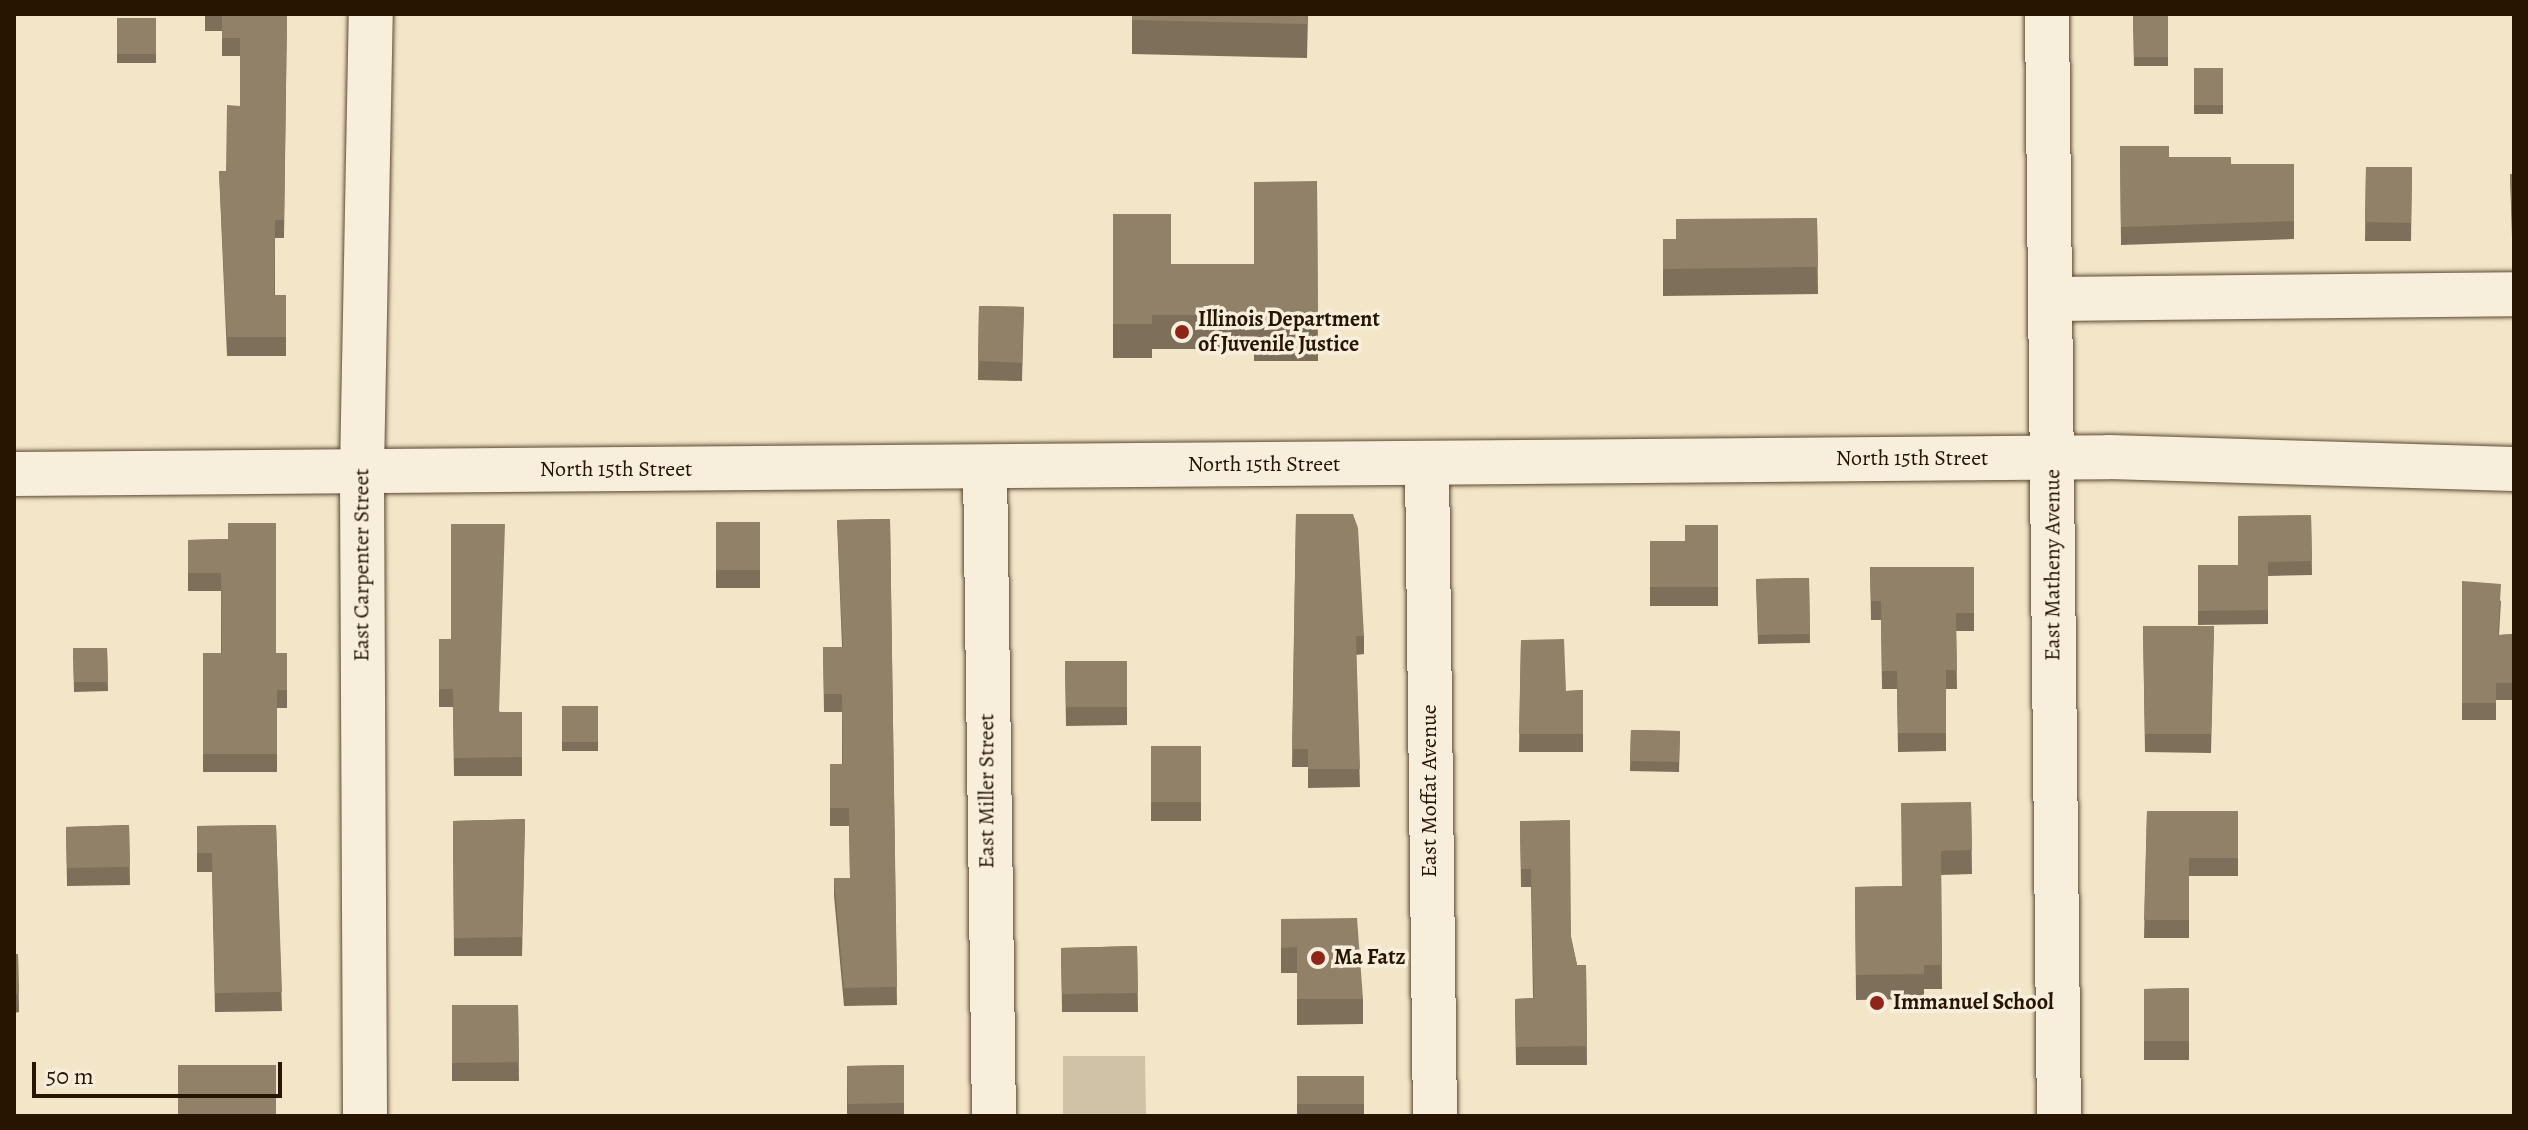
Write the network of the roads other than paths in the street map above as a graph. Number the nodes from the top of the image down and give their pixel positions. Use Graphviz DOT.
graph roads {
  1 [pos="371,14"];
  2 [pos="2047,14"];
  3 [pos="2514,294"];
  4 [pos="2051,299"];
  5 [pos="2052,457"];
  6 [pos="1427,465"];
  7 [pos="985,467"];
  8 [pos="2514,469"];
  9 [pos="362,470"];
  10 [pos="14,474"];
  11 [pos="365,1116"];
  12 [pos="994,1116"];
  13 [pos="1435,1116"];
  14 [pos="2059,1116"];
  1 -- 9 [label="street, East Carpenter Street"];
  2 -- 4 [label="street, East Matheny Avenue"];
  3 -- 4 [label="street"];
  4 -- 5 [label="street, East Matheny Avenue"];
  5 -- 6 [label="street, North 15th Street"];
  5 -- 8 [label="street, North 15th Street"];
  5 -- 14 [label="street, East Matheny Avenue"];
  6 -- 7 [label="street, North 15th Street"];
  6 -- 13 [label="street, East Moffat Avenue"];
  7 -- 9 [label="street, North 15th Street"];
  7 -- 12 [label="street, East Miller Street"];
  9 -- 10 [label="street, North 15th Street"];
  9 -- 11 [label="street, East Carpenter Street"];
}
